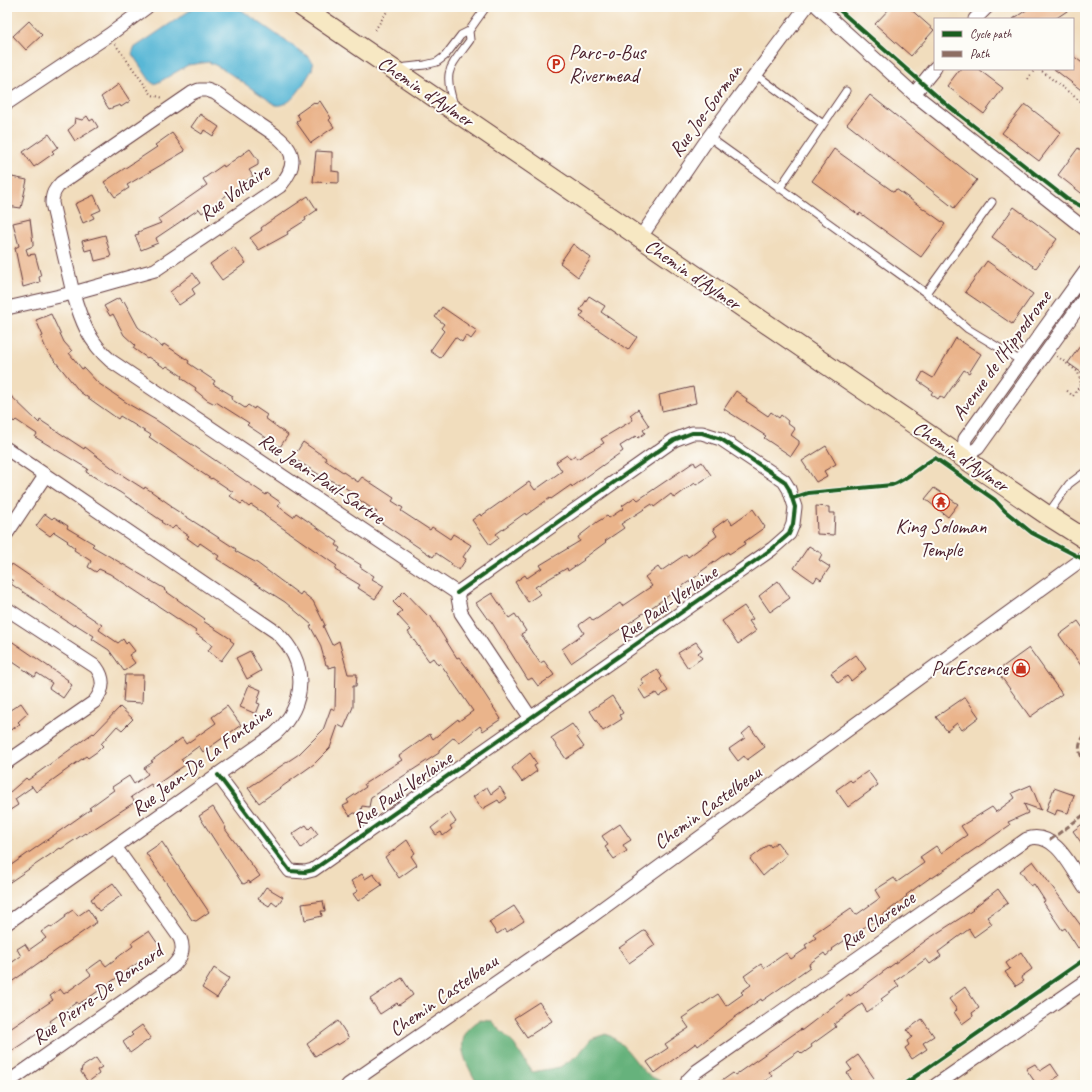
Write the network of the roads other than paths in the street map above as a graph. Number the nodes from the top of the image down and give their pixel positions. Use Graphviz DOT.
graph roads {
  1 [pos="147,7"];
  2 [pos="302,7"];
  3 [pos="486,7"];
  4 [pos="806,7"];
  5 [pos="818,7"];
  6 [pos="987,7"];
  7 [pos="976,18"];
  8 [pos="469,31"];
  9 [pos="393,68"];
  10 [pos="934,69"];
  11 [pos="755,74"];
  12 [pos="846,91"];
  13 [pos="914,94"];
  14 [pos="7,103"];
  15 [pos="456,111"];
  16 [pos="823,124"];
  17 [pos="709,137"];
  18 [pos="779,189"];
  19 [pos="992,202"];
  20 [pos="1085,229"];
  21 [pos="640,238"];
  22 [pos="1085,272"];
  23 [pos="73,293"];
  24 [pos="926,293"];
  25 [pos="1085,298"];
  26 [pos="7,308"];
  27 [pos="1021,361"];
  28 [pos="7,449"];
  29 [pos="963,457"];
  30 [pos="1085,472"];
  31 [pos="45,476"];
  32 [pos="1047,515"];
  33 [pos="7,533"];
  34 [pos="1085,539"];
  35 [pos="1085,556"];
  36 [pos="457,593"];
  37 [pos="7,609"];
  38 [pos="530,717"];
  39 [pos="7,762"];
  40 [pos="218,775"];
  41 [pos="116,848"];
  42 [pos="1085,888"];
  43 [pos="7,923"];
  44 [pos="1085,982"];
  45 [pos="7,1083"];
  46 [pos="348,1085"];
  47 [pos="687,1085"];
  48 [pos="936,1085"];
  1 -- 14 [label="street"];
  2 -- 9 [label="main road, Chemin d'Aylmer"];
  3 -- 8 [label="lane"];
  4 -- 11 [label="street, Rue Joe-Gorman"];
  5 -- 13 [label="street"];
  6 -- 7 [label="street"];
  8 -- 9 [label="lane"];
  8 -- 15 [label="lane"];
  9 -- 15 [label="main road, Chemin d'Aylmer"];
  10 -- 13 [label="street"];
  11 -- 16 [label="lane"];
  11 -- 17 [label="street, Rue Joe-Gorman"];
  12 -- 16 [label="lane"];
  13 -- 20 [label="street"];
  15 -- 21 [label="main road, Chemin d'Aylmer"];
  16 -- 18 [label="lane"];
  17 -- 18 [label="lane"];
  17 -- 21 [label="street, Rue Joe-Gorman"];
  18 -- 24 [label="lane"];
  19 -- 24 [label="lane"];
  21 -- 29 [label="main road, Chemin d'Aylmer"];
  22 -- 27 [label="street, Avenue de l'Hippodrome"];
  23 -- 23 [label="street, Rue Voltaire"];
  23 -- 26 [label="street"];
  23 -- 36 [label="street, Rue Jean-Paul-Sartre"];
  24 -- 27 [label="lane"];
  25 -- 29 [label="street, Avenue de l'Hippodrome"];
  27 -- 29 [label="street, Avenue de l'Hippodrome"];
  28 -- 31 [label="street, Rue Jean-De La Fontaine"];
  29 -- 32 [label="main road, Chemin d'Aylmer"];
  30 -- 32 [label="lane"];
  31 -- 33 [label="street"];
  31 -- 40 [label="street, Rue Jean-De La Fontaine"];
  32 -- 34 [label="main road, Chemin d'Aylmer"];
  35 -- 46 [label="street, Chemin Castelbeau"];
  36 -- 38 [label="street"];
  36 -- 38 [label="street, Rue Paul-Verlaine"];
  37 -- 39 [label="street"];
  38 -- 40 [label="street, Rue Paul-Verlaine"];
  40 -- 41 [label="street, Rue Jean-De La Fontaine"];
  41 -- 43 [label="street, Rue Jean-De La Fontaine"];
  41 -- 45 [label="street, Rue Pierre-De Ronsard"];
  42 -- 47 [label="street, Rue Clarence"];
  44 -- 48 [label="street"];
}
